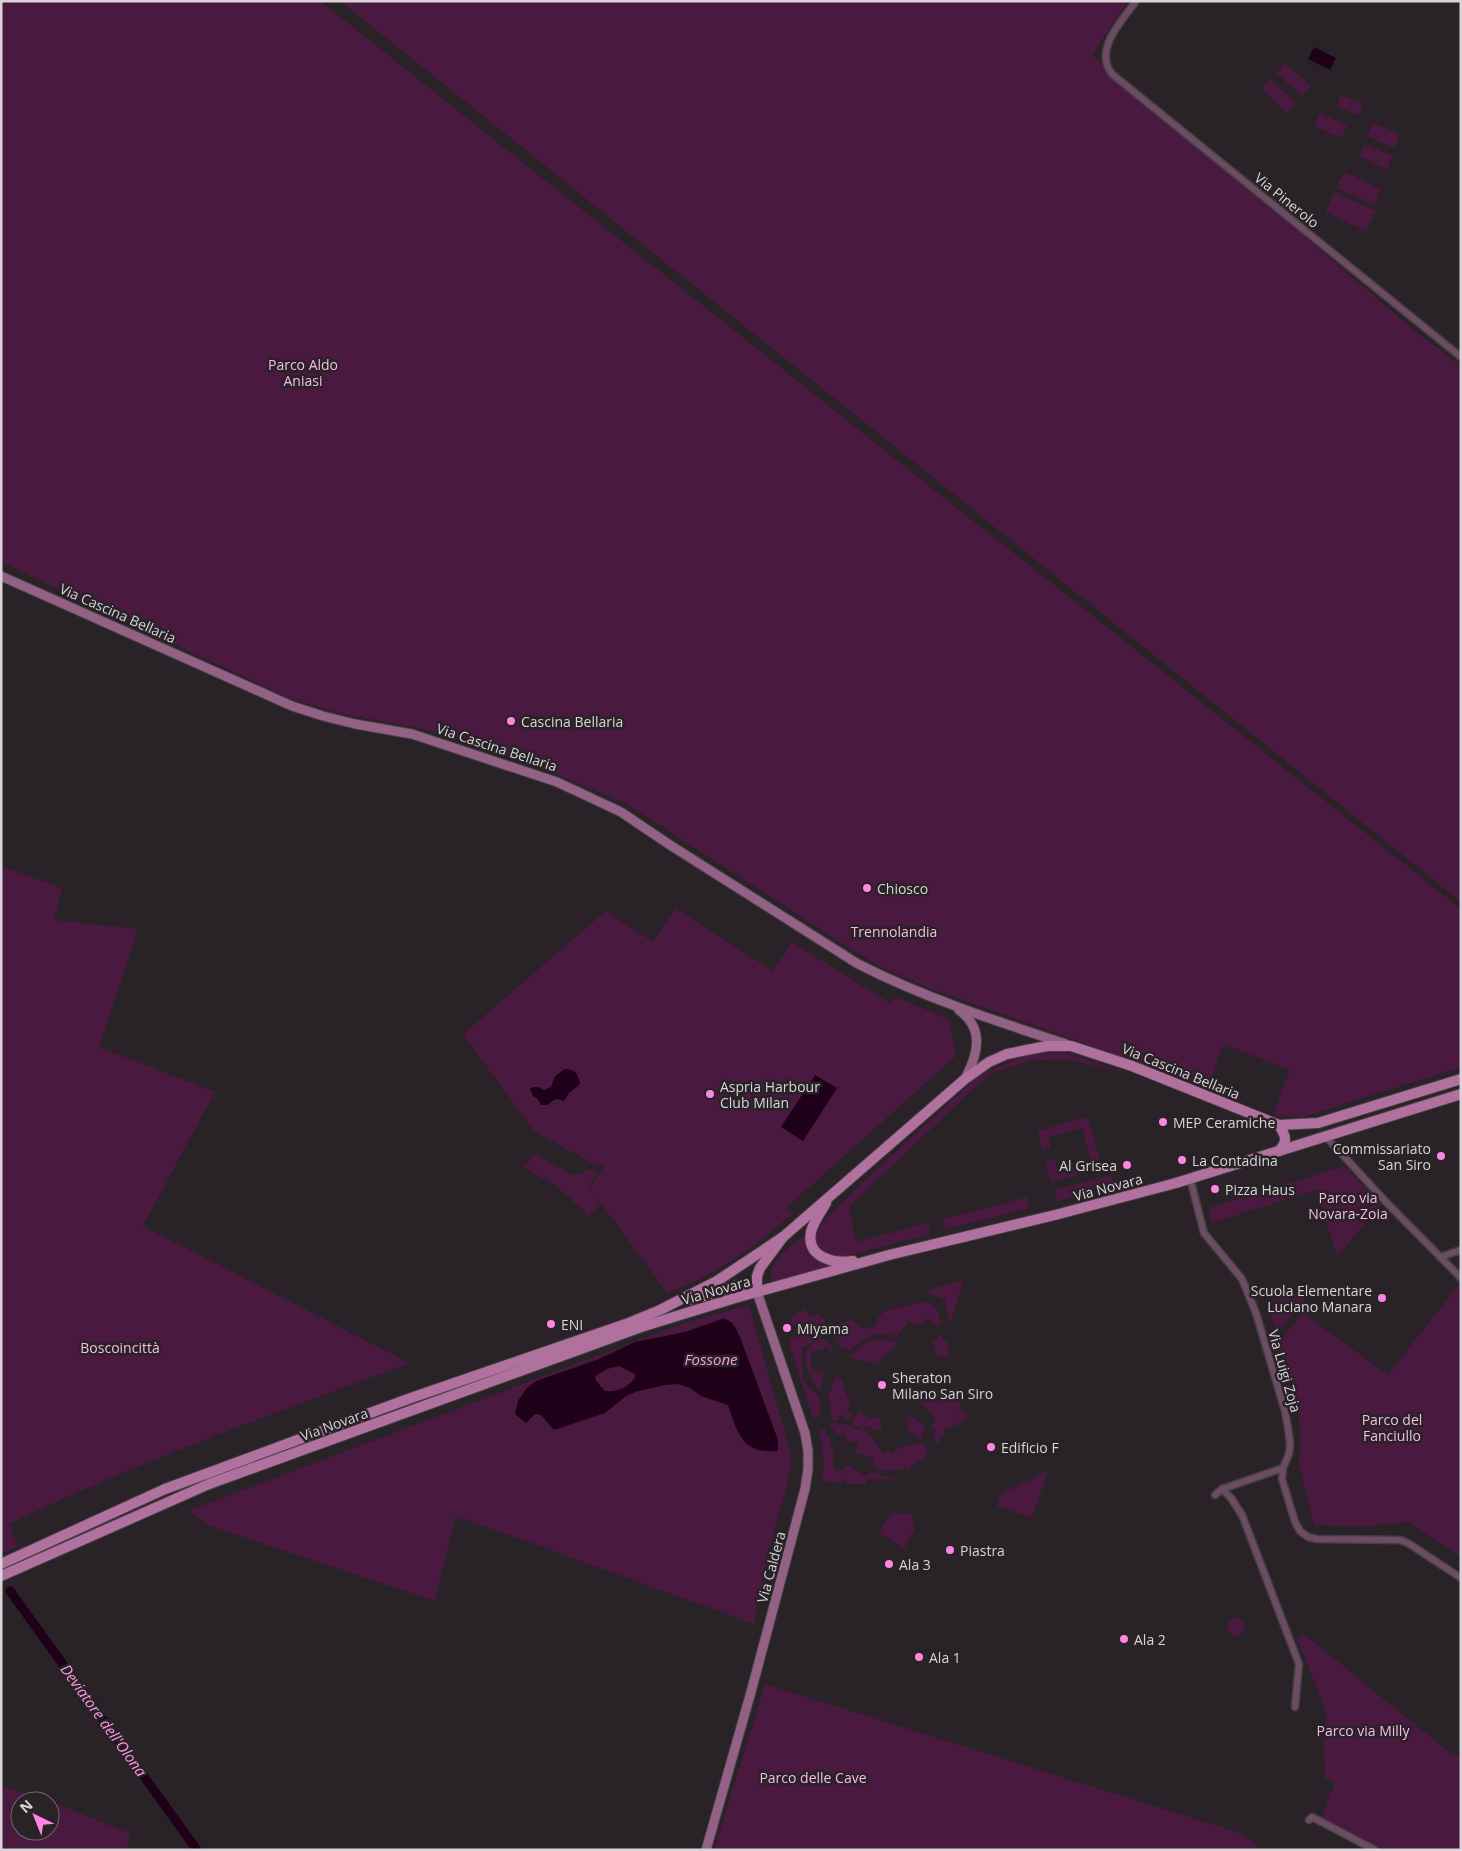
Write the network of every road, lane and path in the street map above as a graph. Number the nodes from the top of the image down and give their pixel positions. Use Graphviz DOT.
graph roads {
  1 [pos="1136,1"];
  2 [pos="1461,357"];
  3 [pos="1,576"];
  4 [pos="955,1007"];
  5 [pos="1071,1046"];
  6 [pos="965,1079"];
  7 [pos="1461,1079"];
  8 [pos="1461,1094"];
  9 [pos="1279,1125"];
  10 [pos="1326,1137"];
  11 [pos="1279,1151"];
  12 [pos="1190,1178"];
  13 [pos="830,1196"];
  14 [pos="782,1237"];
  15 [pos="1461,1250"];
  16 [pos="889,1256"];
  17 [pos="1440,1257"];
  18 [pos="1461,1278"];
  19 [pos="757,1292"];
  20 [pos="660,1310"];
  21 [pos="1283,1468"];
  22 [pos="1222,1489"];
  23 [pos="1215,1495"];
  24 [pos="1,1564"];
  25 [pos="1,1576"];
  26 [pos="1461,1578"];
  27 [pos="1295,1707"];
  28 [pos="1309,1820"];
  29 [pos="706,1850"];
  30 [pos="1375,1850"];
  1 -- 2 [label="street, Via Pinerolo"];
  3 -- 4 [label="street, Via Cascina Bellaria"];
  4 -- 5 [label="street, Via Cascina Bellaria"];
  4 -- 6 [label="street, Via Cascina Bellaria"];
  5 -- 6 [label="main road, Via Cascina Bellaria"];
  5 -- 9 [label="main road, Via Cascina Bellaria"];
  6 -- 13 [label="main road, Via Cascina Bellaria"];
  7 -- 9 [label="main road"];
  8 -- 10 [label="main road, Via Novara"];
  9 -- 11 [label="main road"];
  10 -- 11 [label="main road, Via Novara"];
  10 -- 17 [label="street"];
  11 -- 12 [label="main road, Via Novara"];
  12 -- 16 [label="main road, Via Novara"];
  12 -- 21 [label="street, Via Luigi Zoja"];
  13 -- 14 [label="main road, Via Cascina Bellaria"];
  13 -- 16 [label="main road"];
  14 -- 19 [label="main road"];
  14 -- 20 [label="main road, Via Novara"];
  15 -- 17 [label="street"];
  16 -- 19 [label="main road, Via Novara"];
  17 -- 18 [label="street"];
  19 -- 20 [label="main road"];
  19 -- 25 [label="main road, Via Novara"];
  19 -- 29 [label="street, Via Caldera"];
  20 -- 24 [label="main road, Via Novara"];
  21 -- 22 [label="street"];
  21 -- 26 [label="street, Via Luigi Zoja"];
  22 -- 23 [label="street"];
  22 -- 27 [label="street"];
  28 -- 30 [label="street"];
}
